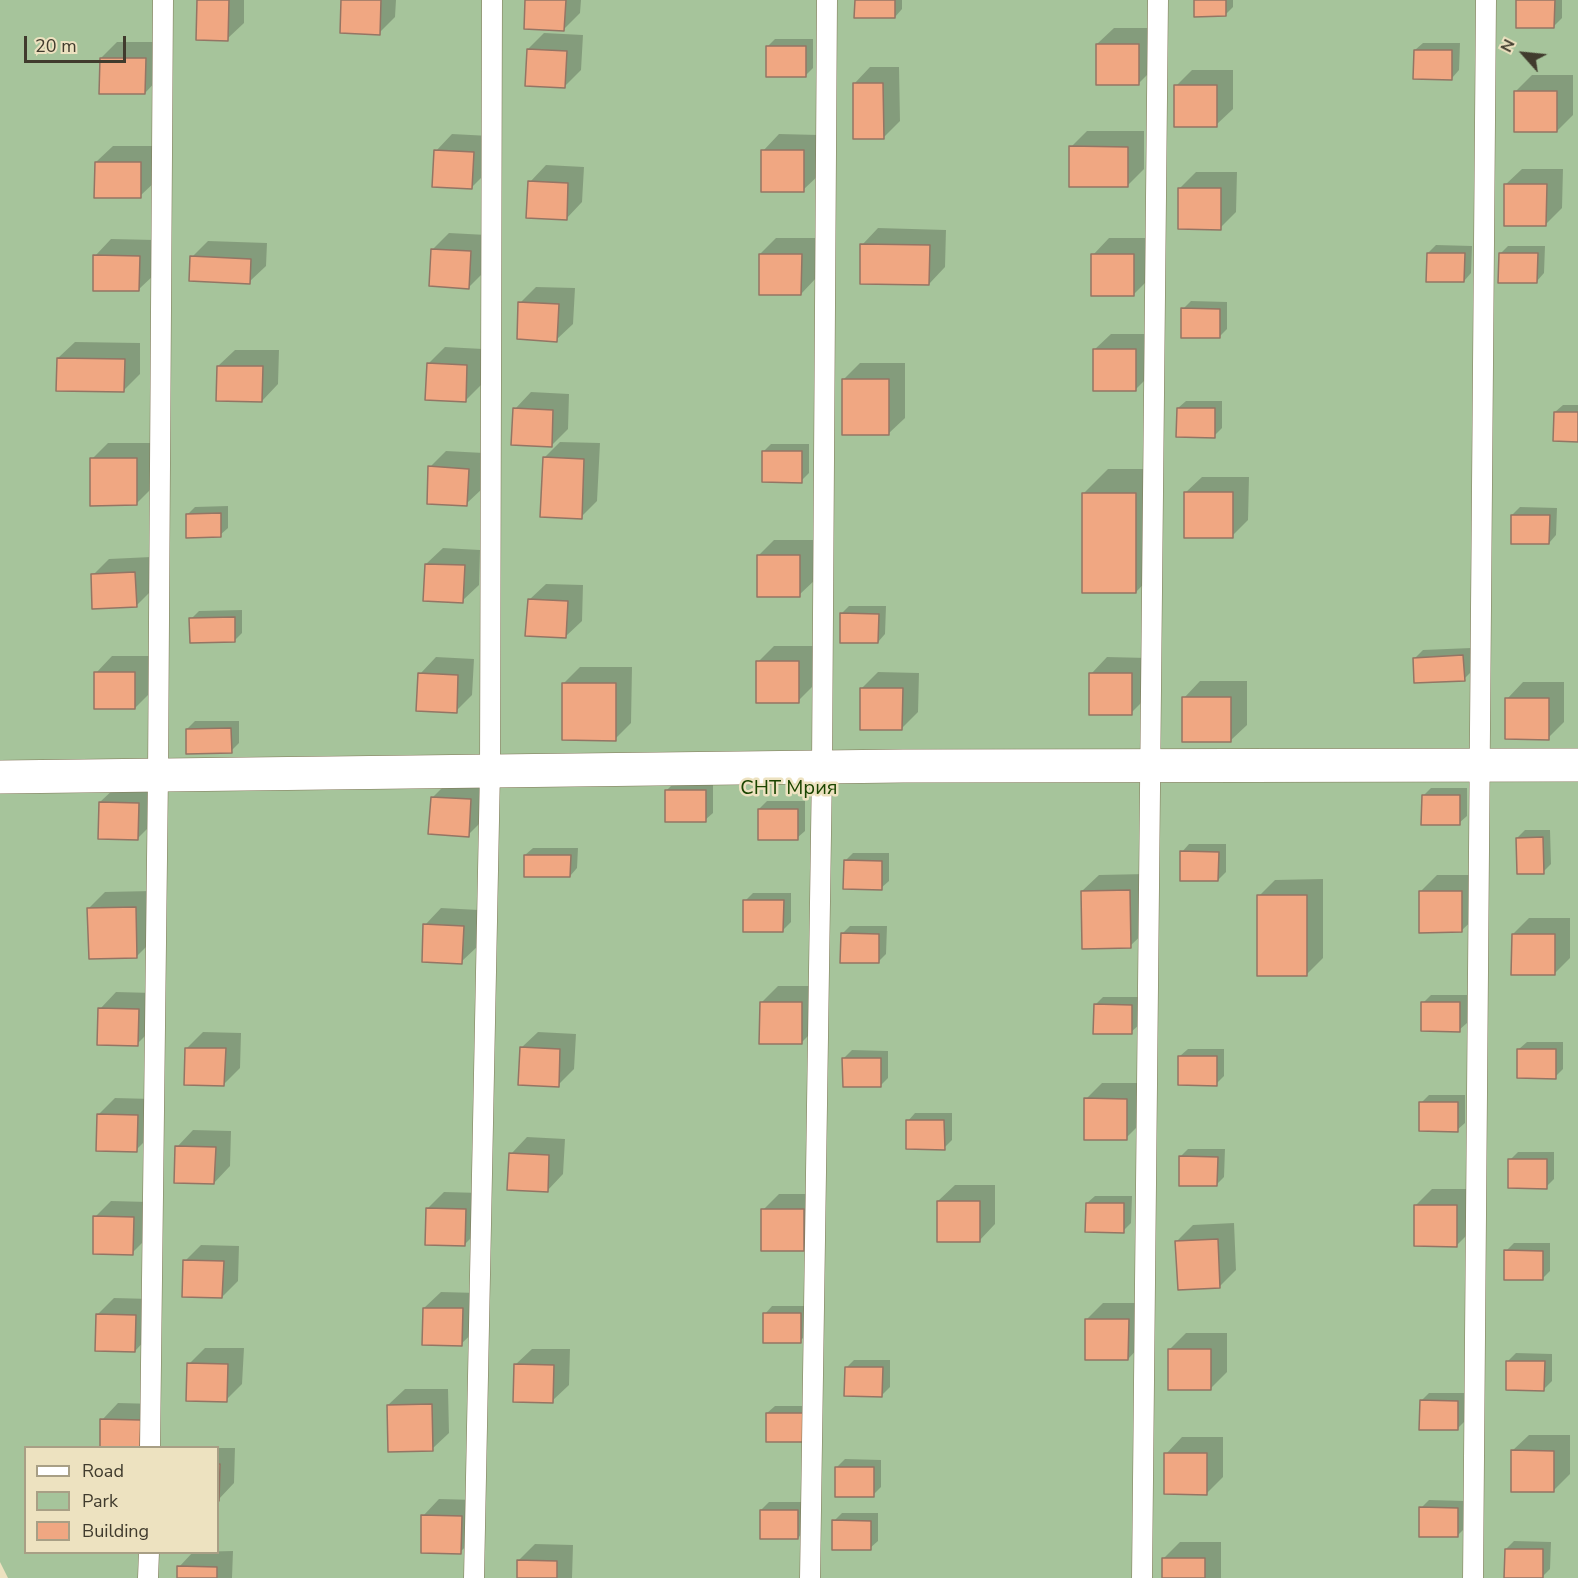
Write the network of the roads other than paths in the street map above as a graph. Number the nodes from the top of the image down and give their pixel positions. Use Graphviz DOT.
graph roads {
  1 [pos="163,0"];
  2 [pos="492,0"];
  3 [pos="827,0"];
  4 [pos="1158,0"];
  5 [pos="1486,0"];
  6 [pos="1479,765"];
  7 [pos="1578,765"];
  8 [pos="1150,766"];
  9 [pos="822,767"];
  10 [pos="490,770"];
  11 [pos="158,775"];
  12 [pos="0,777"];
  13 [pos="150,1446"];
  14 [pos="148,1554"];
  15 [pos="148,1578"];
  16 [pos="474,1578"];
  17 [pos="810,1578"];
  18 [pos="1142,1578"];
  19 [pos="1473,1578"];
  1 -- 11 [label="lane"];
  2 -- 10 [label="lane"];
  3 -- 9 [label="lane"];
  4 -- 8 [label="lane"];
  5 -- 6 [label="lane"];
  6 -- 7 [label="street"];
  6 -- 8 [label="street"];
  6 -- 19 [label="lane"];
  8 -- 9 [label="street"];
  8 -- 18 [label="lane"];
  9 -- 10 [label="street"];
  9 -- 17 [label="lane"];
  10 -- 11 [label="street"];
  10 -- 16 [label="lane"];
  11 -- 12 [label="street"];
  11 -- 13 [label="lane"];
  14 -- 15 [label="lane"];
}
